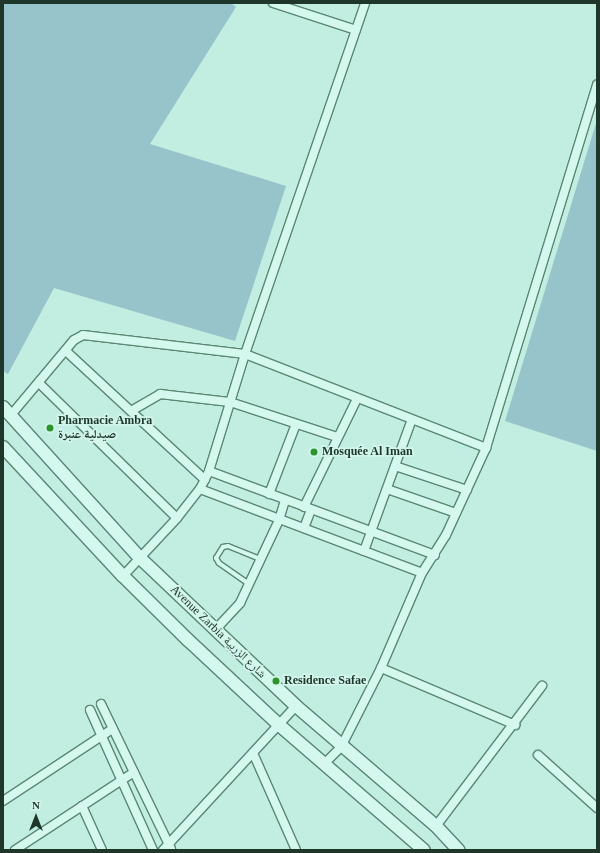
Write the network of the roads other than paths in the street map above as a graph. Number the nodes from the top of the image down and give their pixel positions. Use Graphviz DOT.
graph roads {
  1 [pos="273,3"];
  2 [pos="365,3"];
  3 [pos="356,30"];
  4 [pos="597,85"];
  5 [pos="67,352"];
  6 [pos="245,354"];
  7 [pos="39,383"];
  8 [pos="357,399"];
  9 [pos="230,402"];
  10 [pos="7,411"];
  11 [pos="131,411"];
  12 [pos="412,420"];
  13 [pos="296,424"];
  14 [pos="337,437"];
  15 [pos="3,447"];
  16 [pos="486,448"];
  17 [pos="395,466"];
  18 [pos="209,471"];
  19 [pos="205,480"];
  20 [pos="387,489"];
  21 [pos="200,490"];
  22 [pos="467,490"];
  23 [pos="269,494"];
  24 [pos="285,500"];
  25 [pos="308,508"];
  26 [pos="456,513"];
  27 [pos="177,518"];
  28 [pos="279,520"];
  29 [pos="304,528"];
  30 [pos="372,531"];
  31 [pos="364,551"];
  32 [pos="435,555"];
  33 [pos="140,557"];
  34 [pos="260,559"];
  35 [pos="422,573"];
  36 [pos="123,576"];
  37 [pos="249,584"];
  38 [pos="215,630"];
  39 [pos="381,668"];
  40 [pos="542,686"];
  41 [pos="100,704"];
  42 [pos="296,706"];
  43 [pos="90,710"];
  44 [pos="279,725"];
  45 [pos="515,725"];
  46 [pos="112,729"];
  47 [pos="101,735"];
  48 [pos="341,747"];
  49 [pos="253,754"];
  50 [pos="538,755"];
  51 [pos="325,763"];
  52 [pos="134,772"];
  53 [pos="122,778"];
  54 [pos="3,801"];
  55 [pos="82,806"];
  56 [pos="597,808"];
  57 [pos="436,826"];
  58 [pos="168,848"];
  59 [pos="417,848"];
  60 [pos="454,849"];
  61 [pos="15,850"];
  62 [pos="102,850"];
  63 [pos="153,850"];
  64 [pos="296,850"];
  1 -- 3 [label="street"];
  2 -- 3 [label="street"];
  3 -- 6 [label="street"];
  4 -- 16 [label="street"];
  5 -- 6 [label="street"];
  5 -- 7 [label="street"];
  5 -- 11 [label="street"];
  6 -- 8 [label="street"];
  6 -- 9 [label="street"];
  7 -- 10 [label="street"];
  7 -- 27 [label="street"];
  8 -- 12 [label="street"];
  8 -- 14 [label="street"];
  9 -- 11 [label="street"];
  9 -- 13 [label="street"];
  9 -- 18 [label="street"];
  10 -- 33 [label="main road, Avenue Zarbia شارع الزربية"];
  11 -- 19 [label="street"];
  12 -- 16 [label="street"];
  12 -- 17 [label="street"];
  13 -- 14 [label="street"];
  13 -- 23 [label="street"];
  14 -- 25 [label="street"];
  15 -- 36 [label="main road, Avenue Zarbia شارع الزربية"];
  16 -- 22 [label="street"];
  17 -- 20 [label="street"];
  17 -- 22 [label="street"];
  18 -- 19 [label="street"];
  18 -- 23 [label="street"];
  19 -- 21 [label="street"];
  20 -- 26 [label="street"];
  20 -- 30 [label="street"];
  21 -- 27 [label="street"];
  21 -- 28 [label="street"];
  22 -- 26 [label="street"];
  23 -- 24 [label="street"];
  24 -- 25 [label="street"];
  24 -- 28 [label="street"];
  25 -- 29 [label="street"];
  25 -- 30 [label="street"];
  26 -- 32 [label="street"];
  27 -- 33 [label="street"];
  28 -- 29 [label="street"];
  28 -- 34 [label="street"];
  29 -- 31 [label="street"];
  30 -- 31 [label="street"];
  30 -- 32 [label="street"];
  31 -- 35 [label="street"];
  32 -- 35 [label="street"];
  33 -- 36 [label="street"];
  33 -- 38 [label="main road, Avenue Zarbia شارع الزربية"];
  34 -- 37 [label="street"];
  34 -- 37 [label="lane"];
  35 -- 39 [label="street"];
  36 -- 44 [label="main road, Avenue Zarbia شارع الزربية"];
  37 -- 38 [label="street"];
  38 -- 42 [label="main road, Avenue Zarbia شارع الزربية"];
  39 -- 45 [label="street"];
  39 -- 48 [label="street"];
  40 -- 45 [label="street"];
  41 -- 46 [label="street"];
  42 -- 44 [label="street"];
  42 -- 48 [label="main road, Avenue Zarbia شارع الزربية"];
  43 -- 47 [label="street"];
  44 -- 49 [label="street"];
  44 -- 51 [label="main road, Avenue Zarbia شارع الزربية"];
  45 -- 57 [label="street"];
  46 -- 47 [label="street"];
  46 -- 52 [label="street"];
  47 -- 53 [label="street"];
  47 -- 54 [label="street"];
  48 -- 51 [label="street"];
  48 -- 57 [label="main road, Avenue Zarbia شارع الزربية"];
  49 -- 58 [label="street"];
  49 -- 64 [label="street"];
  50 -- 56 [label="street"];
  51 -- 59 [label="main road, Avenue Zarbia شارع الزربية"];
  52 -- 53 [label="street"];
  52 -- 58 [label="street"];
  53 -- 55 [label="street"];
  53 -- 63 [label="street"];
  55 -- 61 [label="street"];
  55 -- 62 [label="street"];
  57 -- 60 [label="main road, Avenue Zarbia شارع الزربية"];
}
